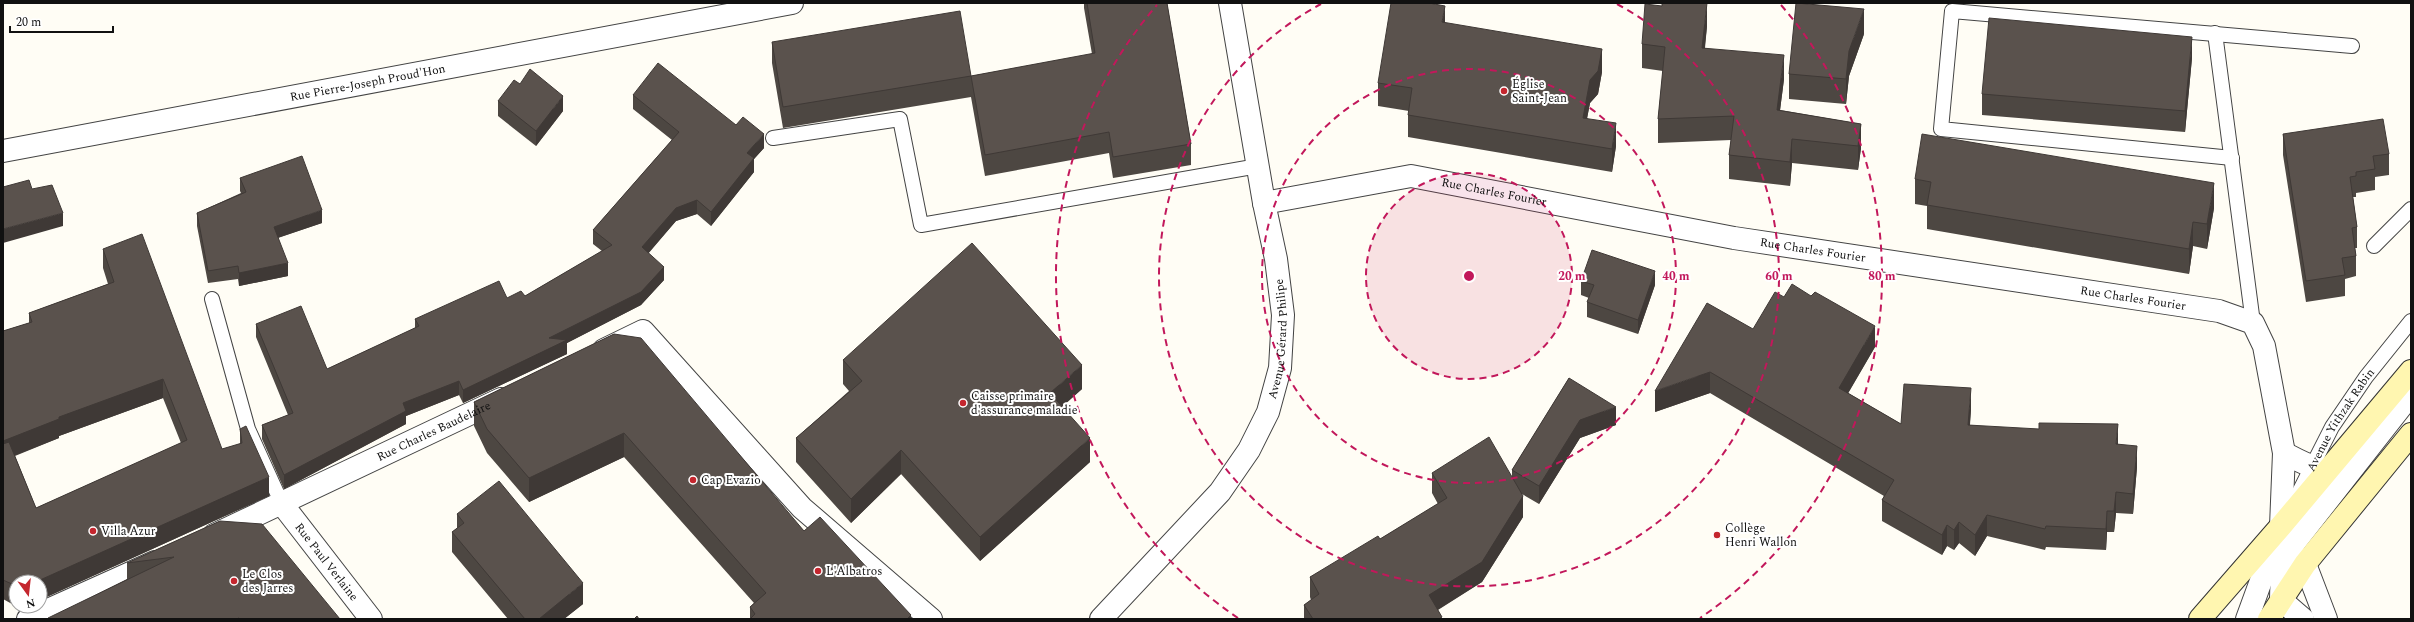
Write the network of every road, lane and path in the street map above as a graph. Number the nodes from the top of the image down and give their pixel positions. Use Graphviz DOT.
graph roads {
  1 [pos="792,3"];
  2 [pos="1230,3"];
  3 [pos="731,8"];
  4 [pos="2215,33"];
  5 [pos="2352,46"];
  6 [pos="773,138"];
  7 [pos="3,151"];
  8 [pos="2232,158"];
  9 [pos="1258,166"];
  10 [pos="1264,203"];
  11 [pos="2411,208"];
  12 [pos="2374,246"];
  13 [pos="212,299"];
  14 [pos="2411,321"];
  15 [pos="2253,323"];
  16 [pos="586,358"];
  17 [pos="2411,371"];
  18 [pos="523,389"];
  19 [pos="2411,394"];
  20 [pos="2411,434"];
  21 [pos="2284,453"];
  22 [pos="2392,458"];
  23 [pos="2353,467"];
  24 [pos="2319,469"];
  25 [pos="282,504"];
  26 [pos="2281,526"];
  27 [pos="195,543"];
  28 [pos="173,553"];
  29 [pos="2288,559"];
  30 [pos="2249,562"];
  31 [pos="2281,600"];
  32 [pos="28,619"];
  33 [pos="371,619"];
  34 [pos="931,619"];
  35 [pos="1101,619"];
  36 [pos="2200,619"];
  37 [pos="2247,619"];
  38 [pos="2269,619"];
  39 [pos="2303,619"];
  40 [pos="2326,619"];
  1 -- 3 [label="street, Rue Pierre-Joseph Proud'Hon"];
  2 -- 9 [label="street, Avenue Gérard Philipe"];
  3 -- 7 [label="street, Rue Pierre-Joseph Proud'Hon"];
  4 -- 5 [label="lane"];
  4 -- 8 [label="lane"];
  4 -- 8 [label="lane"];
  6 -- 9 [label="lane"];
  8 -- 15 [label="lane"];
  9 -- 10 [label="street, Avenue Gérard Philipe"];
  10 -- 15 [label="street, Rue Charles Fourier"];
  10 -- 35 [label="street, Avenue Gérard Philipe"];
  11 -- 12 [label="lane"];
  13 -- 25 [label="lane"];
  14 -- 24 [label="lane, Avenue Yithzak Rabin"];
  15 -- 21 [label="street"];
  16 -- 34 [label="street"];
  17 -- 24 [label="main road, Avenue Yithzak Rabin"];
  18 -- 25 [label="street, Rue Charles Baudelaire"];
  19 -- 23 [label="street"];
  20 -- 22 [label="main road"];
  21 -- 24 [label="street"];
  21 -- 26 [label="street"];
  22 -- 23 [label="street"];
  22 -- 29 [label="main road"];
  23 -- 24 [label="street"];
  23 -- 29 [label="street"];
  24 -- 26 [label="main road, Avenue Yithzak Rabin"];
  25 -- 27 [label="street, Rue Charles Baudelaire"];
  25 -- 33 [label="street, Rue Paul Verlaine"];
  26 -- 29 [label="street"];
  26 -- 30 [label="main road, Avenue Yithzak Rabin"];
  28 -- 32 [label="street"];
  29 -- 30 [label="street"];
  29 -- 31 [label="main road"];
  29 -- 37 [label="street"];
  29 -- 40 [label="street"];
  30 -- 36 [label="main road, Avenue Yithzak Rabin"];
  31 -- 38 [label="main road"];
  31 -- 39 [label="street"];
}
